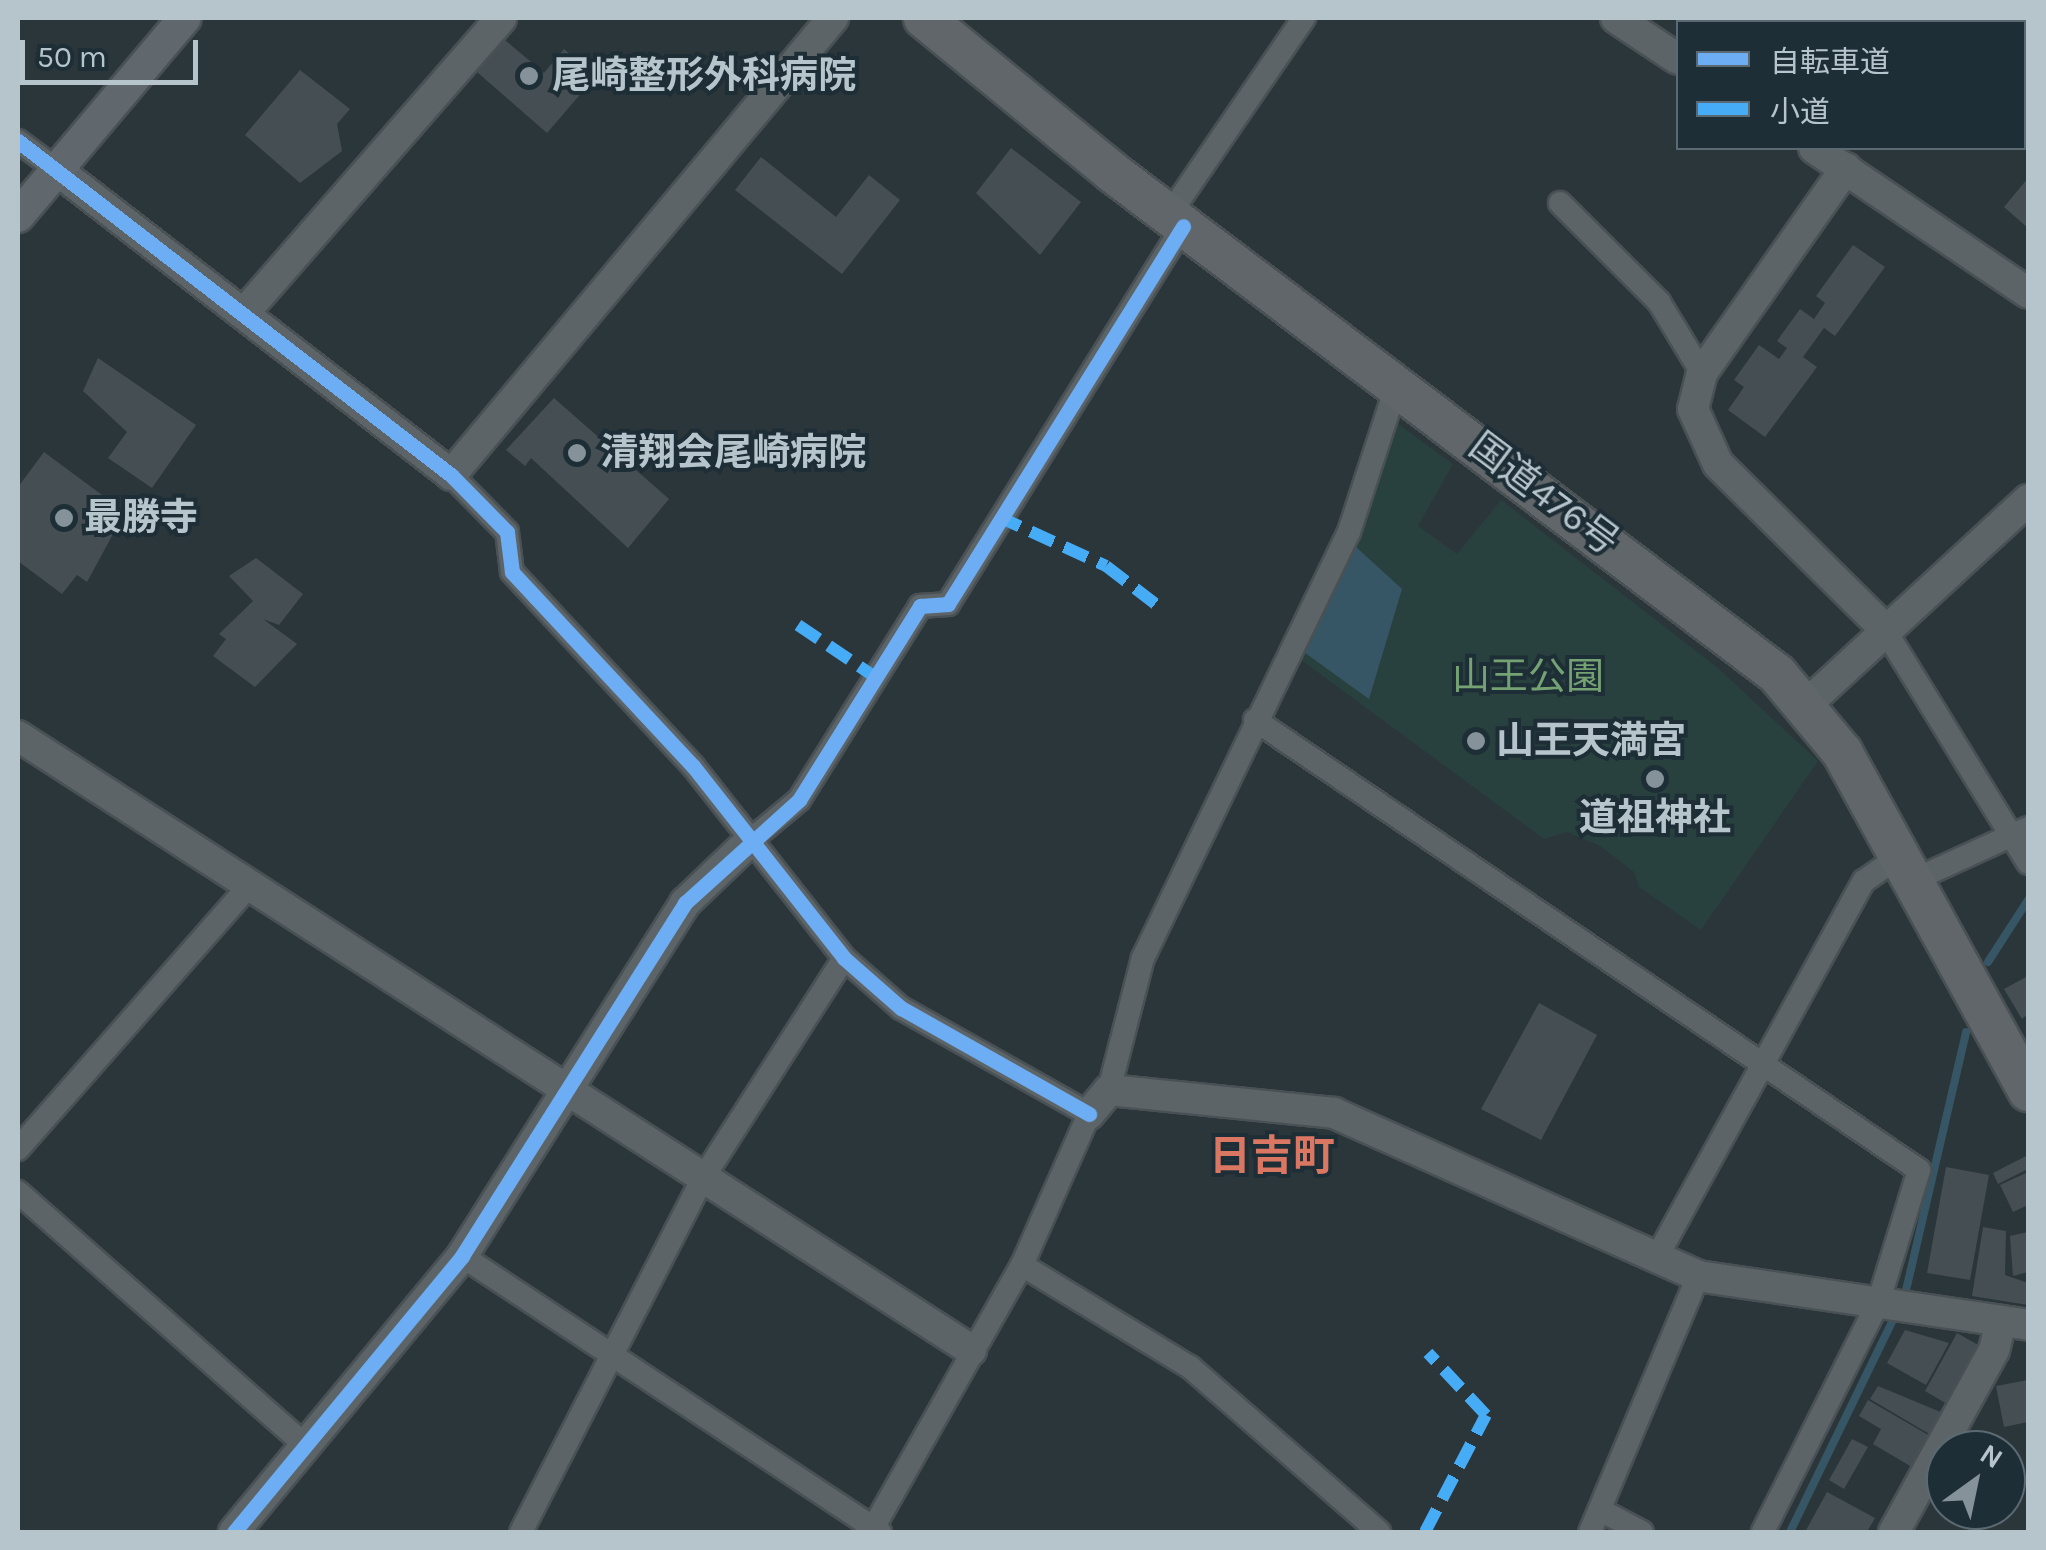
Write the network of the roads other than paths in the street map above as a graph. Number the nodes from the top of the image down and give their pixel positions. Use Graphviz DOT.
graph roads {
  1 [pos="185,18"];
  2 [pos="501,18"];
  3 [pos="834,18"];
  4 [pos="924,18"];
  5 [pos="1304,18"];
  6 [pos="1616,18"];
  7 [pos="1676,57"];
  8 [pos="18,141"];
  9 [pos="1822,150"];
  10 [pos="1853,158"];
  11 [pos="57,170"];
  12 [pos="1560,203"];
  13 [pos="18,216"];
  14 [pos="1176,220"];
  15 [pos="2028,294"];
  16 [pos="244,313"];
  17 [pos="1702,374"];
  18 [pos="1397,384"];
  19 [pos="451,475"];
  20 [pos="2028,500"];
  21 [pos="1883,627"];
  22 [pos="1807,704"];
  23 [pos="1255,720"];
  24 [pos="18,736"];
  25 [pos="2018,829"];
  26 [pos="752,840"];
  27 [pos="2028,863"];
  28 [pos="1907,868"];
  29 [pos="250,886"];
  30 [pos="844,958"];
  31 [pos="1762,1062"];
  32 [pos="568,1090"];
  33 [pos="1109,1090"];
  34 [pos="2028,1092"];
  35 [pos="1089,1114"];
  36 [pos="18,1149"];
  37 [pos="703,1178"];
  38 [pos="18,1192"];
  39 [pos="1658,1255"];
  40 [pos="462,1256"];
  41 [pos="1022,1266"];
  42 [pos="1698,1276"];
  43 [pos="1893,1305"];
  44 [pos="2015,1323"];
  45 [pos="614,1350"];
  46 [pos="971,1350"];
  47 [pos="303,1443"];
  48 [pos="1602,1511"];
  49 [pos="875,1531"];
  50 [pos="234,1532"];
  51 [pos="521,1532"];
  52 [pos="1379,1532"];
  53 [pos="1590,1532"];
  54 [pos="1642,1532"];
  55 [pos="1763,1532"];
  56 [pos="1894,1532"];
  1 -- 11 [label="main road"];
  2 -- 16 [label="street"];
  3 -- 19 [label="street"];
  4 -- 14 [label="highway, 国道476号"];
  5 -- 14 [label="street"];
  6 -- 7 [label="street"];
  8 -- 11 [label="street"];
  9 -- 10 [label="street"];
  10 -- 15 [label="street"];
  10 -- 17 [label="street"];
  11 -- 13 [label="main road"];
  11 -- 16 [label="street"];
  12 -- 17 [label="street"];
  14 -- 18 [label="highway, 国道476号"];
  14 -- 26 [label="street"];
  16 -- 19 [label="street"];
  17 -- 21 [label="street"];
  18 -- 22 [label="highway, 国道476号"];
  18 -- 23 [label="street"];
  19 -- 26 [label="street"];
  20 -- 21 [label="street"];
  21 -- 22 [label="street"];
  21 -- 25 [label="street"];
  22 -- 28 [label="highway, 国道476号"];
  23 -- 31 [label="street"];
  23 -- 33 [label="street"];
  24 -- 29 [label="street"];
  25 -- 27 [label="street"];
  25 -- 28 [label="street"];
  26 -- 30 [label="street"];
  26 -- 32 [label="street"];
  28 -- 31 [label="street"];
  28 -- 34 [label="highway, 国道476号"];
  29 -- 32 [label="street"];
  29 -- 36 [label="street"];
  30 -- 35 [label="street"];
  30 -- 37 [label="street"];
  31 -- 39 [label="street"];
  31 -- 43 [label="street"];
  32 -- 37 [label="street"];
  32 -- 40 [label="street"];
  33 -- 35 [label="street"];
  33 -- 39 [label="street"];
  35 -- 41 [label="street"];
  37 -- 45 [label="street"];
  37 -- 46 [label="street"];
  38 -- 47 [label="street"];
  39 -- 42 [label="street"];
  40 -- 45 [label="street"];
  40 -- 47 [label="street"];
  41 -- 46 [label="street"];
  41 -- 52 [label="street"];
  42 -- 43 [label="street"];
  42 -- 48 [label="street"];
  43 -- 44 [label="street"];
  43 -- 55 [label="street"];
  44 -- 56 [label="street"];
  45 -- 49 [label="street"];
  45 -- 51 [label="street"];
  46 -- 49 [label="street"];
  47 -- 50 [label="street"];
  48 -- 53 [label="street"];
  48 -- 54 [label="street"];
}
